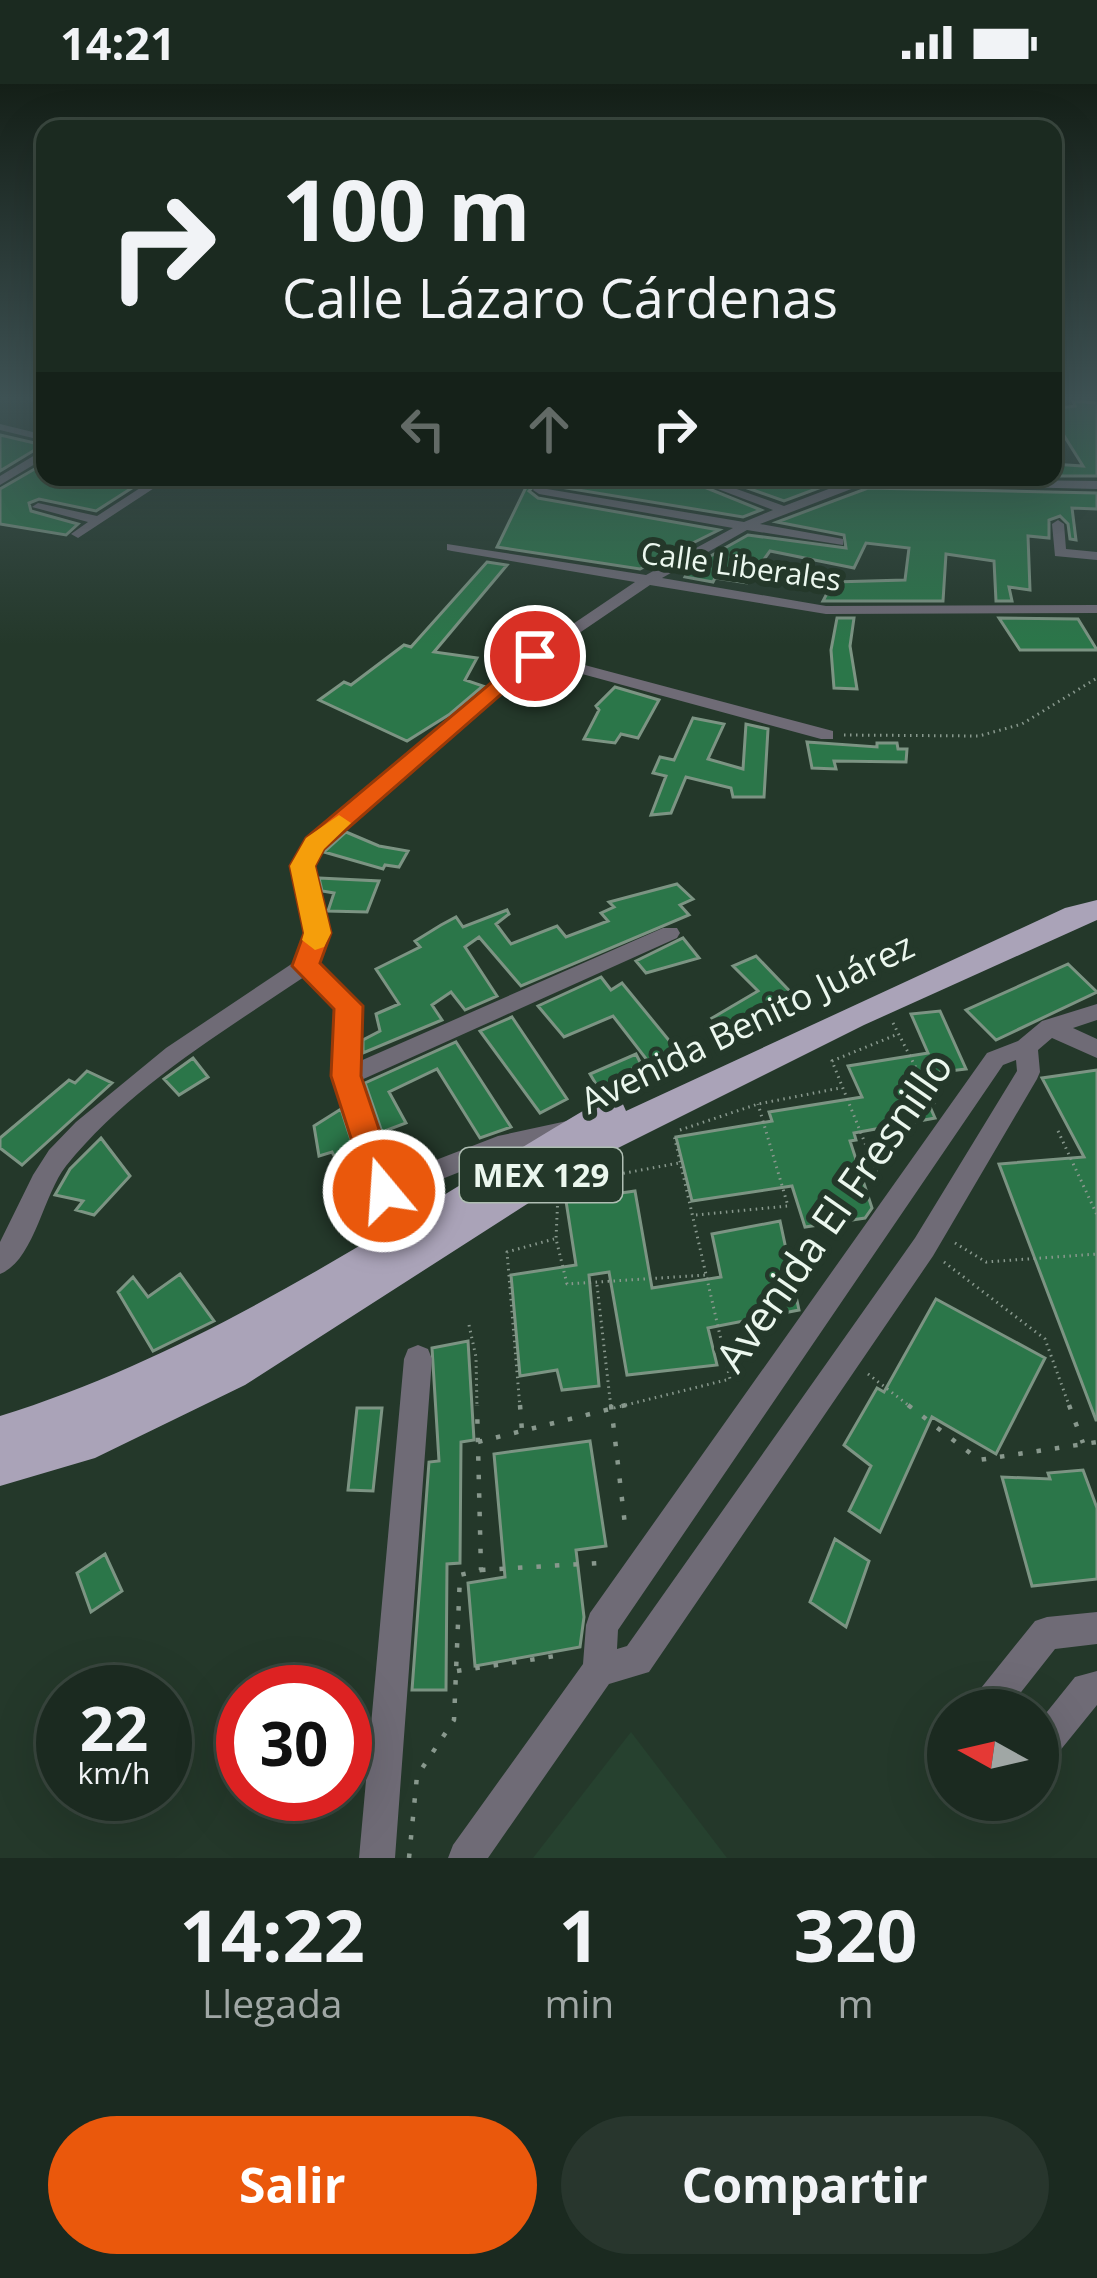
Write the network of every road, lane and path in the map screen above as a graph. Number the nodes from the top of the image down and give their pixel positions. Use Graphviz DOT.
graph roads {
  1 [pos="1062,481"];
  2 [pos="1097,485"];
  3 [pos="151,486"];
  4 [pos="717,486"];
  5 [pos="845,486"];
  6 [pos="539,490"];
  7 [pos="38,506"];
  8 [pos="786,511"];
  9 [pos="98,520"];
  10 [pos="749,524"];
  11 [pos="1058,524"];
  12 [pos="77,534"];
  13 [pos="838,542"];
  14 [pos="452,547"];
  15 [pos="1097,556"];
  16 [pos="646,581"];
  17 [pos="1097,609"];
  18 [pos="535,656"];
  19 [pos="1097,678"];
  20 [pos="827,735"];
  21 [pos="1097,895"];
  22 [pos="1097,910"];
  23 [pos="670,933"];
  24 [pos="305,966"];
  25 [pos="1097,1012"];
  26 [pos="891,1017"];
  27 [pos="1050,1027"];
  28 [pos="898,1034"];
  29 [pos="1025,1047"];
  30 [pos="1097,1049"];
  31 [pos="346,1076"];
  32 [pos="840,1088"];
  33 [pos="758,1104"];
  34 [pos="937,1108"];
  35 [pos="574,1130"];
  36 [pos="1058,1131"];
  37 [pos="681,1163"];
  38 [pos="879,1178"];
  39 [pos="579,1181"];
  40 [pos="559,1185"];
  41 [pos="1097,1215"];
  42 [pos="694,1216"];
  43 [pos="928,1238"];
  44 [pos="556,1239"];
  45 [pos="1097,1253"];
  46 [pos="0,1262"];
  47 [pos="707,1275"];
  48 [pos="597,1283"];
  49 [pos="469,1325"];
  50 [pos="418,1359"];
  51 [pos="868,1374"];
  52 [pos="610,1409"];
  53 [pos="522,1431"];
  54 [pos="0,1438"];
  55 [pos="478,1442"];
  56 [pos="1097,1442"];
  57 [pos="1083,1443"];
  58 [pos="0,1466"];
  59 [pos="626,1525"];
  60 [pos="599,1563"];
  61 [pos="481,1570"];
  62 [pos="1097,1628"];
  63 [pos="562,1655"];
  64 [pos="599,1670"];
  65 [pos="456,1671"];
  66 [pos="1097,1688"];
  67 [pos="1002,1689"];
  68 [pos="1059,1724"];
  69 [pos="377,1858"];
  70 [pos="409,1858"];
  71 [pos="466,1858"];
  1 -- 2 [label="street"];
  3 -- 9 [label="street"];
  4 -- 8 [label="street"];
  5 -- 8 [label="street"];
  6 -- 10 [label="street"];
  7 -- 9 [label="street"];
  8 -- 10 [label="street"];
  9 -- 12 [label="street"];
  10 -- 13 [label="street"];
  10 -- 16 [label="street"];
  11 -- 15 [label="street"];
  14 -- 16 [label="street, Calle Liberales"];
  16 -- 17 [label="street, Calle Liberales"];
  16 -- 18 [label="street"];
  18 -- 20 [label="street"];
  18 -- 24 [label="street"];
  19 -- 20 [label="path"];
  21 -- 35 [label="main road, Avenida Benito Juárez / MEX 129"];
  22 -- 58 [label="main road, Avenida Benito Juárez / MEX 129"];
  23 -- 31 [label="street"];
  24 -- 31 [label="street"];
  24 -- 46 [label="street"];
  25 -- 27 [label="street"];
  26 -- 28 [label="path"];
  27 -- 29 [label="street"];
  27 -- 30 [label="street"];
  28 -- 32 [label="path"];
  28 -- 34 [label="path"];
  29 -- 43 [label="street, Avenida El Fresnillo"];
  29 -- 64 [label="street, Avenida El Fresnillo"];
  31 -- 35 [label="street"];
  32 -- 33 [label="path"];
  32 -- 38 [label="path"];
  33 -- 37 [label="path"];
  33 -- 42 [label="path"];
  35 -- 54 [label="main road, Avenida Benito Juárez / MEX 129"];
  36 -- 41 [label="path"];
  37 -- 39 [label="path"];
  37 -- 42 [label="path"];
  40 -- 44 [label="path"];
  42 -- 47 [label="path"];
  43 -- 45 [label="path"];
  43 -- 57 [label="path"];
  43 -- 64 [label="street, Avenida El Fresnillo"];
  44 -- 48 [label="path"];
  44 -- 53 [label="path"];
  47 -- 48 [label="path"];
  47 -- 52 [label="path"];
  48 -- 52 [label="path"];
  49 -- 55 [label="path"];
  50 -- 69 [label="street"];
  51 -- 57 [label="path"];
  52 -- 53 [label="path"];
  52 -- 59 [label="path"];
  53 -- 55 [label="path"];
  55 -- 61 [label="path"];
  56 -- 57 [label="path"];
  60 -- 61 [label="path"];
  61 -- 65 [label="path"];
  62 -- 67 [label="street"];
  63 -- 65 [label="path"];
  64 -- 71 [label="street, Avenida El Fresnillo"];
  65 -- 70 [label="path"];
  66 -- 68 [label="street"];
}
